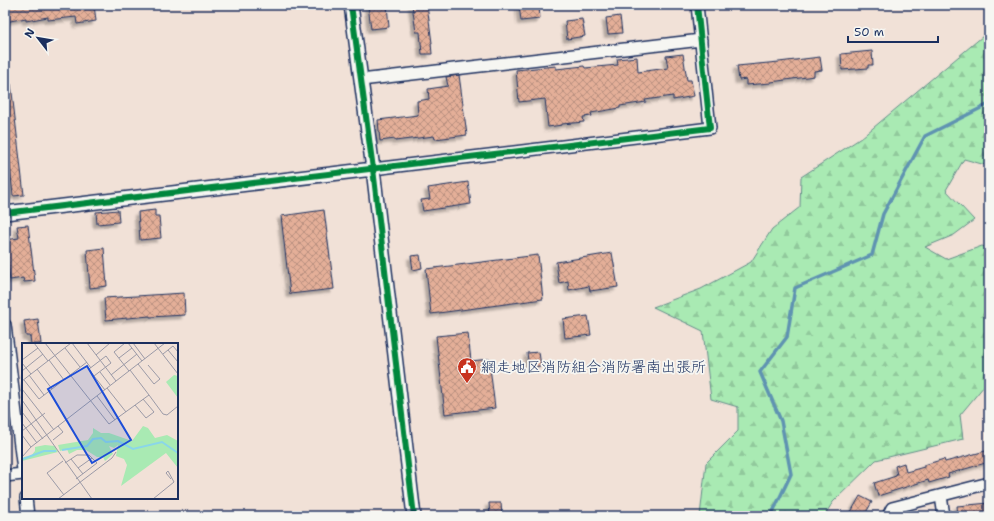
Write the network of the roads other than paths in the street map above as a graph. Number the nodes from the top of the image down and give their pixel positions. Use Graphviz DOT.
graph roads {
  1 [pos="351,5"];
  2 [pos="697,5"];
  3 [pos="701,40"];
  4 [pos="360,80"];
  5 [pos="373,169"];
  6 [pos="5,213"];
  7 [pos="5,325"];
  8 [pos="22,462"];
  9 [pos="22,474"];
  10 [pos="5,476"];
  11 [pos="989,483"];
  12 [pos="941,496"];
  13 [pos="26,499"];
  14 [pos="28,516"];
  15 [pos="414,516"];
  16 [pos="888,516"];
  17 [pos="944,516"];
  1 -- 4 [label="street"];
  2 -- 3 [label="street"];
  3 -- 4 [label="street"];
  3 -- 5 [label="street"];
  4 -- 5 [label="street"];
  5 -- 6 [label="street"];
  5 -- 15 [label="street"];
  7 -- 8 [label="street"];
  9 -- 10 [label="street"];
  11 -- 12 [label="street"];
  12 -- 16 [label="street"];
  12 -- 17 [label="street"];
  13 -- 14 [label="street"];
}
